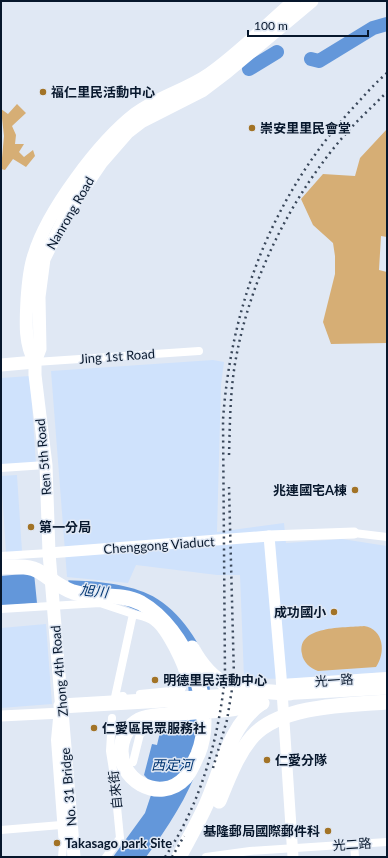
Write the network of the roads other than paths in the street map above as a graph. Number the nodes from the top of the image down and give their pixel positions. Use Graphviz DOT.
graph roads {
  1 [pos="294,1"];
  2 [pos="312,1"];
  3 [pos="199,351"];
  4 [pos="35,362"];
  5 [pos="1,365"];
  6 [pos="46,465"];
  7 [pos="1,468"];
  8 [pos="354,533"];
  9 [pos="269,536"];
  10 [pos="387,537"];
  11 [pos="49,553"];
  12 [pos="1,556"];
  13 [pos="1,563"];
  14 [pos="1,567"];
  15 [pos="1,572"];
  16 [pos="56,604"];
  17 [pos="1,609"];
  18 [pos="133,614"];
  19 [pos="387,676"];
  20 [pos="387,681"];
  21 [pos="284,684"];
  22 [pos="387,688"];
  23 [pos="387,695"];
  24 [pos="387,702"];
  25 [pos="262,703"];
  26 [pos="387,707"];
  27 [pos="79,709"];
  28 [pos="1,710"];
  29 [pos="60,711"];
  30 [pos="1,716"];
  31 [pos="282,717"];
  32 [pos="112,718"];
  33 [pos="157,721"];
  34 [pos="64,740"];
  35 [pos="132,762"];
  36 [pos="61,825"];
  37 [pos="1,830"];
  38 [pos="387,842"];
  39 [pos="354,844"];
  40 [pos="293,852"];
  41 [pos="62,857"];
  42 [pos="74,857"];
  43 [pos="106,857"];
  44 [pos="179,857"];
  45 [pos="190,857"];
  46 [pos="206,857"];
  47 [pos="355,857"];
  1 -- 4 [label="main road, Nanrong Road"];
  2 -- 4 [label="main road, Nanrong Road"];
  3 -- 4 [label="street, Jing 1st Road"];
  4 -- 5 [label="main road"];
  4 -- 6 [label="main road, Ren 5th Road"];
  6 -- 7 [label="street"];
  6 -- 11 [label="main road, Ren 5th Road"];
  8 -- 9 [label="street, Chenggong Viaduct"];
  8 -- 10 [label="street"];
  9 -- 11 [label="street, Chenggong Viaduct"];
  9 -- 21 [label="street"];
  11 -- 12 [label="street"];
  11 -- 15 [label="street"];
  11 -- 16 [label="main road, Zhong 4th Road"];
  13 -- 21 [label="highway"];
  14 -- 25 [label="highway"];
  16 -- 17 [label="street"];
  16 -- 18 [label="street"];
  16 -- 29 [label="main road, Zhong 4th Road"];
  18 -- 18 [label="street"];
  19 -- 21 [label="street, 光一路"];
  20 -- 44 [label="highway"];
  21 -- 22 [label="highway"];
  21 -- 27 [label="highway"];
  21 -- 31 [label="street"];
  23 -- 25 [label="highway"];
  24 -- 45 [label="highway"];
  25 -- 27 [label="highway"];
  26 -- 31 [label="street"];
  27 -- 29 [label="highway"];
  28 -- 29 [label="street"];
  29 -- 30 [label="street"];
  29 -- 34 [label="main road, Zhong 4th Road"];
  29 -- 36 [label="street"];
  31 -- 40 [label="street"];
  32 -- 43 [label="street, 自來街"];
  33 -- 35 [label="street"];
  34 -- 42 [label="main road, No. 31 Bridge"];
  36 -- 37 [label="street"];
  36 -- 41 [label="street"];
  38 -- 39 [label="street, 光二路"];
  39 -- 40 [label="street, 光二路"];
  39 -- 47 [label="street"];
  40 -- 46 [label="street, 光二路"];
}
